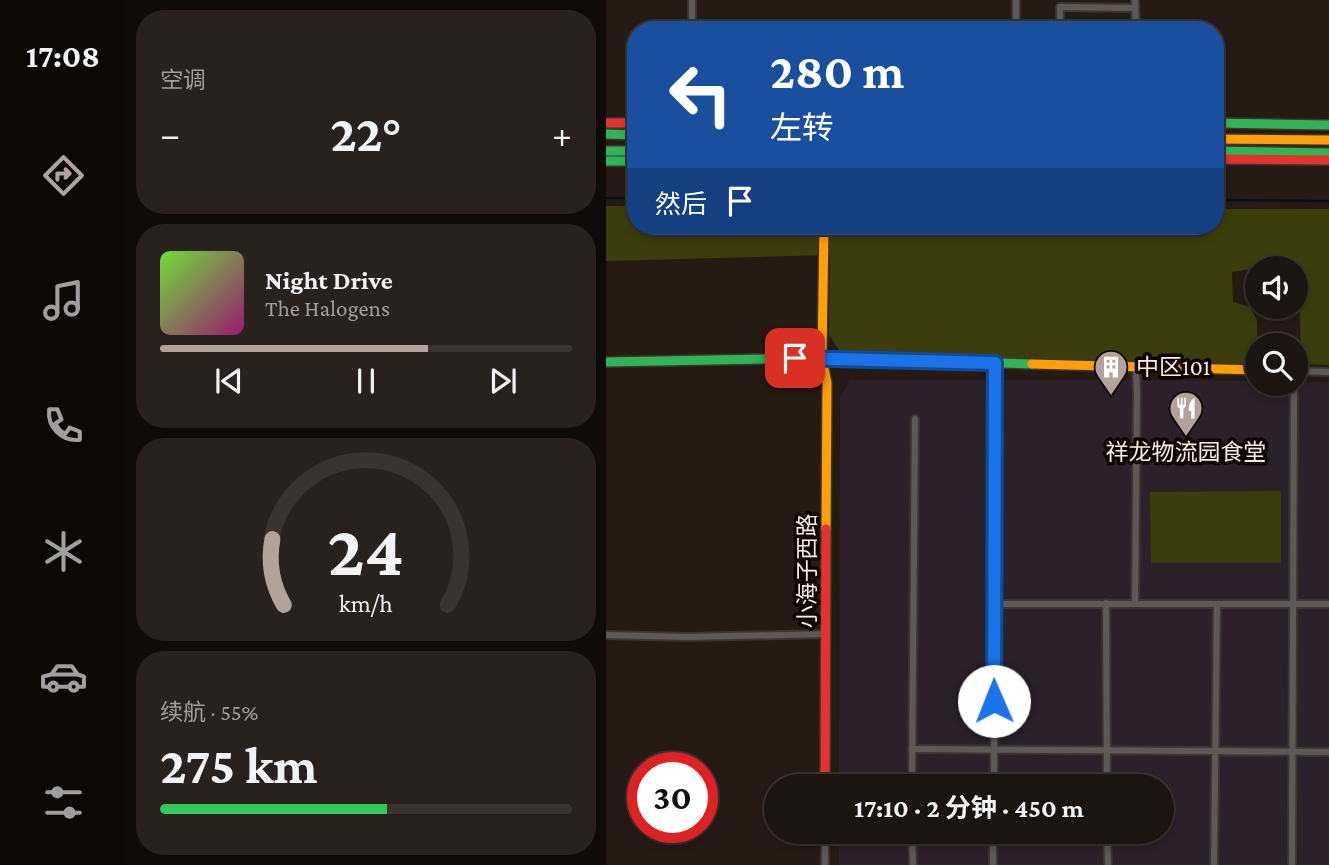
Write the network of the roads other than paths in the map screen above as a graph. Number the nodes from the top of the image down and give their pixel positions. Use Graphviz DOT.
graph roads {
  1 [pos="692,0"];
  2 [pos="1016,0"];
  3 [pos="1135,4"];
  4 [pos="692,21"];
  5 [pos="1016,21"];
  6 [pos="1060,21"];
  7 [pos="606,123"];
  8 [pos="627,123"];
  9 [pos="1224,123"];
  10 [pos="1329,125"];
  11 [pos="606,134"];
  12 [pos="627,135"];
  13 [pos="1224,139"];
  14 [pos="1329,140"];
  15 [pos="606,151"];
  16 [pos="627,151"];
  17 [pos="1224,151"];
  18 [pos="1329,153"];
  19 [pos="1224,159"];
  20 [pos="627,160"];
  21 [pos="1329,160"];
  22 [pos="606,161"];
  23 [pos="824,235"];
  24 [pos="822,358"];
  25 [pos="606,362"];
  26 [pos="995,363"];
  27 [pos="1136,368"];
  28 [pos="1245,370"];
  29 [pos="1308,371"];
  30 [pos="1329,372"];
  31 [pos="1294,396"];
  32 [pos="915,419"];
  33 [pos="1106,603"];
  34 [pos="993,604"];
  35 [pos="1135,604"];
  36 [pos="1217,604"];
  37 [pos="1293,604"];
  38 [pos="1329,604"];
  39 [pos="826,634"];
  40 [pos="606,635"];
  41 [pos="912,749"];
  42 [pos="994,750"];
  43 [pos="1107,750"];
  44 [pos="1216,752"];
  45 [pos="1292,752"];
  46 [pos="1329,752"];
  47 [pos="825,774"];
  48 [pos="912,774"];
  49 [pos="994,774"];
  50 [pos="1107,774"];
  51 [pos="825,844"];
  52 [pos="912,844"];
  53 [pos="993,844"];
  54 [pos="1108,844"];
  55 [pos="825,865"];
  56 [pos="913,865"];
  57 [pos="993,865"];
  58 [pos="1108,865"];
  59 [pos="1214,865"];
  60 [pos="1292,865"];
  1 -- 4 [label="street"];
  2 -- 5 [label="street"];
  3 -- 6 [label="street"];
  7 -- 8 [label="main road"];
  9 -- 10 [label="main road"];
  11 -- 12 [label="main road"];
  13 -- 14 [label="main road"];
  15 -- 16 [label="main road"];
  17 -- 18 [label="main road"];
  19 -- 21 [label="main road"];
  20 -- 22 [label="main road"];
  23 -- 24 [label="main road, 小海子西路"];
  24 -- 25 [label="main road"];
  24 -- 26 [label="main road"];
  24 -- 39 [label="main road, 小海子西路"];
  26 -- 27 [label="main road"];
  26 -- 34 [label="street"];
  27 -- 28 [label="main road"];
  27 -- 35 [label="street"];
  29 -- 30 [label="street"];
  31 -- 37 [label="street"];
  32 -- 41 [label="street"];
  33 -- 34 [label="street"];
  33 -- 35 [label="street"];
  33 -- 43 [label="street"];
  34 -- 42 [label="street"];
  35 -- 36 [label="street"];
  36 -- 37 [label="street"];
  36 -- 44 [label="street"];
  37 -- 38 [label="street"];
  37 -- 45 [label="street"];
  39 -- 40 [label="street"];
  39 -- 47 [label="main road, 小海子西路"];
  41 -- 42 [label="street"];
  41 -- 48 [label="street"];
  42 -- 43 [label="street"];
  42 -- 49 [label="street"];
  43 -- 44 [label="street"];
  43 -- 50 [label="street"];
  44 -- 45 [label="street"];
  44 -- 59 [label="street"];
  45 -- 46 [label="street"];
  45 -- 60 [label="street"];
  51 -- 55 [label="street"];
  52 -- 56 [label="street"];
  53 -- 57 [label="street"];
  54 -- 58 [label="street"];
}
